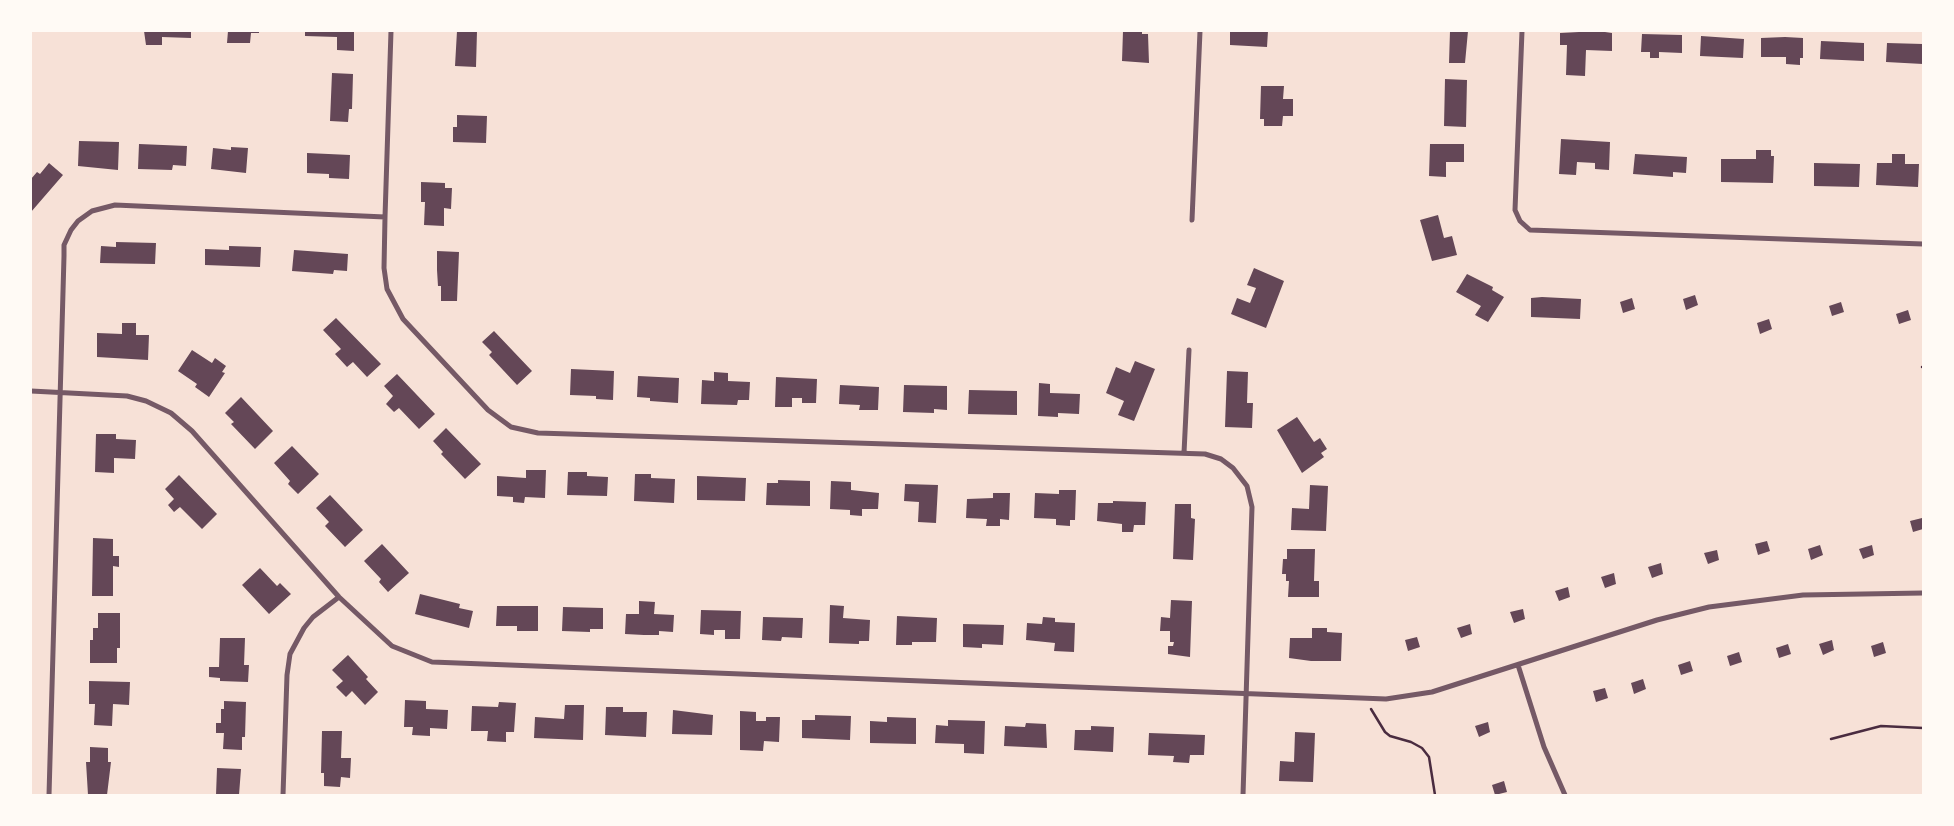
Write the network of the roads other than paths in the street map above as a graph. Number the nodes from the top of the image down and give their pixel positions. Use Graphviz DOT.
graph roads {
  1 [pos="391,31"];
  2 [pos="1200,31"];
  3 [pos="1522,31"];
  4 [pos="385,217"];
  5 [pos="1192,220"];
  6 [pos="1923,244"];
  7 [pos="1189,350"];
  8 [pos="31,392"];
  9 [pos="60,392"];
  10 [pos="1184,454"];
  11 [pos="1923,593"];
  12 [pos="339,597"];
  13 [pos="1518,664"];
  14 [pos="1246,694"];
  15 [pos="49,795"];
  16 [pos="283,795"];
  17 [pos="1243,795"];
  18 [pos="1565,795"];
  1 -- 4 [label="street"];
  2 -- 5 [label="street"];
  3 -- 6 [label="street"];
  4 -- 9 [label="street"];
  4 -- 10 [label="street"];
  7 -- 10 [label="street"];
  8 -- 9 [label="street"];
  9 -- 12 [label="street"];
  9 -- 15 [label="street"];
  10 -- 14 [label="street"];
  11 -- 13 [label="street"];
  12 -- 14 [label="street"];
  12 -- 16 [label="street"];
  13 -- 14 [label="street"];
  13 -- 18 [label="street"];
  14 -- 17 [label="street"];
}
